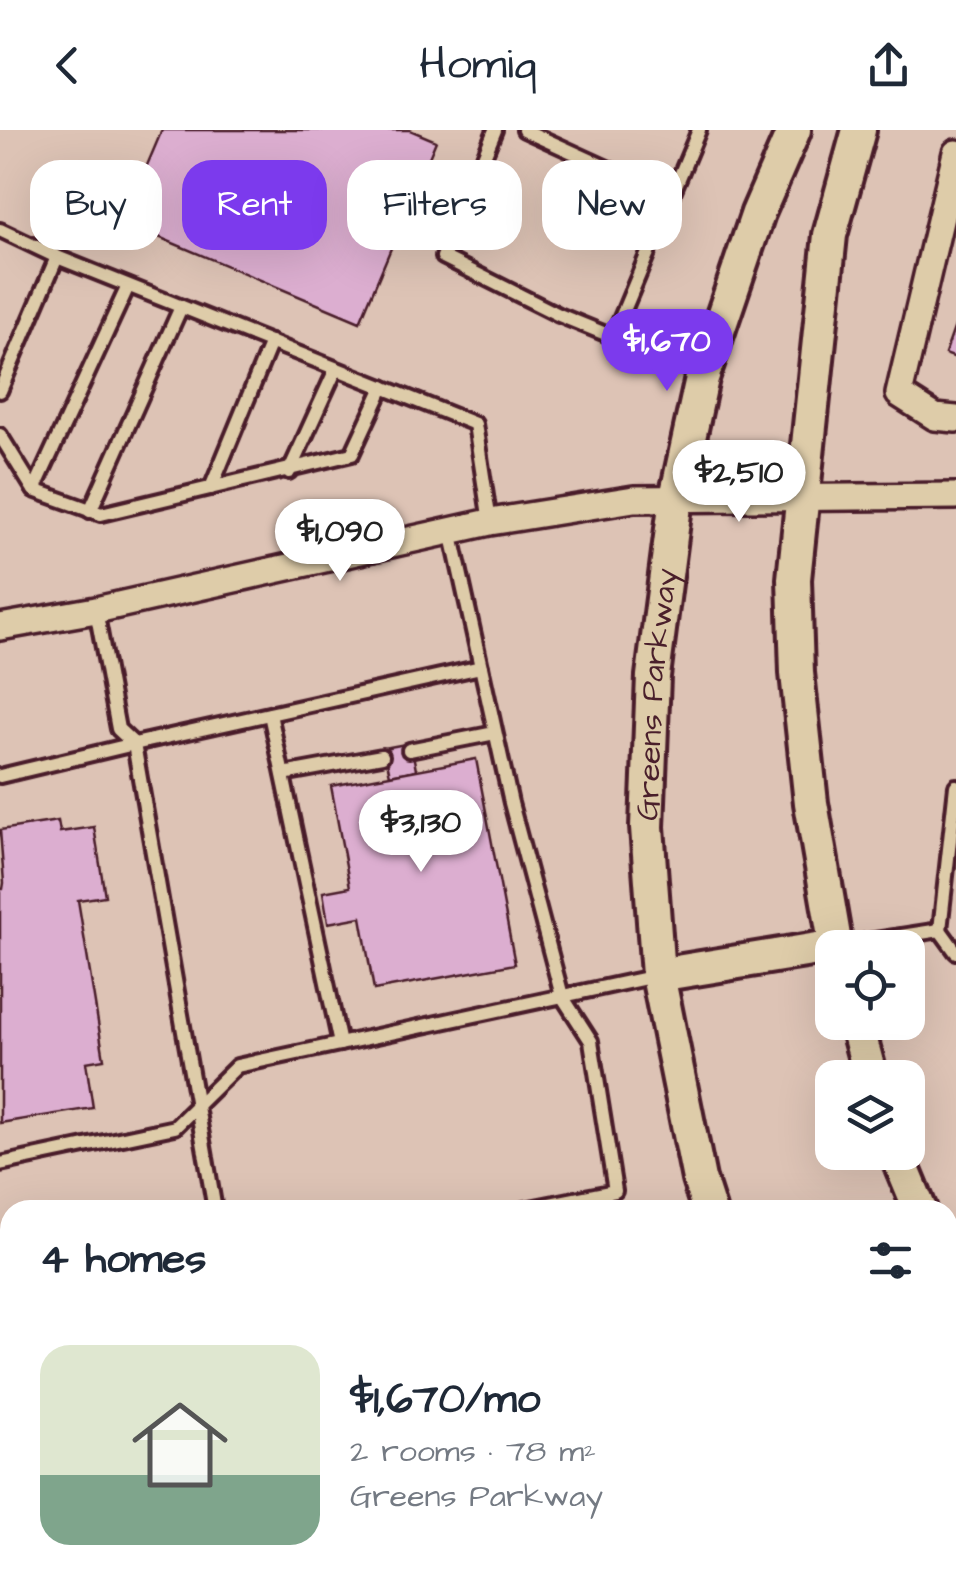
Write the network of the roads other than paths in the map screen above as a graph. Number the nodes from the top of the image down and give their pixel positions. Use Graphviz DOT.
graph roads {
  1 [pos="495,130"];
  2 [pos="524,130"];
  3 [pos="698,130"];
  4 [pos="794,130"];
  5 [pos="859,130"];
  6 [pos="956,152"];
  7 [pos="590,160"];
  8 [pos="682,170"];
  9 [pos="0,230"];
  10 [pos="649,250"];
  11 [pos="57,257"];
  12 [pos="128,286"];
  13 [pos="182,308"];
  14 [pos="271,342"];
  15 [pos="336,369"];
  16 [pos="383,388"];
  17 [pos="0,391"];
  18 [pos="956,419"];
  19 [pos="0,435"];
  20 [pos="288,472"];
  21 [pos="210,488"];
  22 [pos="34,490"];
  23 [pos="956,496"];
  24 [pos="676,498"];
  25 [pos="802,498"];
  26 [pos="90,511"];
  27 [pos="490,522"];
  28 [pos="451,531"];
  29 [pos="96,610"];
  30 [pos="0,627"];
  31 [pos="481,667"];
  32 [pos="270,714"];
  33 [pos="496,733"];
  34 [pos="134,744"];
  35 [pos="410,750"];
  36 [pos="382,756"];
  37 [pos="282,774"];
  38 [pos="0,776"];
  39 [pos="956,786"];
  40 [pos="833,930"];
  41 [pos="940,930"];
  42 [pos="925,932"];
  43 [pos="815,950"];
  44 [pos="956,952"];
  45 [pos="658,976"];
  46 [pos="562,996"];
  47 [pos="340,1044"];
  48 [pos="197,1106"];
  49 [pos="0,1164"];
  50 [pos="903,1170"];
  51 [pos="214,1200"];
  52 [pos="571,1200"];
  53 [pos="706,1200"];
  54 [pos="916,1200"];
  1 -- 10 [label="lane"];
  2 -- 7 [label="lane"];
  3 -- 8 [label="lane"];
  4 -- 24 [label="street, Greens Parkway"];
  5 -- 25 [label="street"];
  6 -- 18 [label="street"];
  9 -- 11 [label="lane"];
  11 -- 12 [label="lane"];
  11 -- 17 [label="lane"];
  12 -- 13 [label="lane"];
  12 -- 22 [label="lane"];
  13 -- 14 [label="lane"];
  13 -- 26 [label="lane"];
  14 -- 15 [label="lane"];
  14 -- 21 [label="lane"];
  15 -- 16 [label="lane"];
  15 -- 20 [label="lane"];
  16 -- 20 [label="lane"];
  16 -- 27 [label="lane"];
  19 -- 22 [label="lane"];
  20 -- 21 [label="lane"];
  21 -- 26 [label="lane"];
  22 -- 26 [label="lane"];
  23 -- 25 [label="street"];
  24 -- 25 [label="street"];
  24 -- 27 [label="street"];
  24 -- 45 [label="street, Greens Parkway"];
  25 -- 40 [label="street"];
  27 -- 28 [label="street"];
  28 -- 29 [label="street"];
  28 -- 31 [label="lane"];
  29 -- 30 [label="street"];
  29 -- 34 [label="lane"];
  31 -- 32 [label="lane"];
  31 -- 33 [label="lane"];
  32 -- 34 [label="lane"];
  32 -- 37 [label="lane"];
  33 -- 35 [label="lane"];
  33 -- 46 [label="lane"];
  34 -- 38 [label="lane"];
  34 -- 48 [label="lane"];
  36 -- 37 [label="lane"];
  37 -- 47 [label="lane"];
  39 -- 41 [label="lane"];
  41 -- 42 [label="lane"];
  41 -- 44 [label="lane"];
  43 -- 45 [label="street"];
  45 -- 46 [label="lane"];
  45 -- 53 [label="street, Greens Parkway"];
  46 -- 47 [label="lane"];
  46 -- 52 [label="lane"];
  47 -- 48 [label="lane"];
  48 -- 49 [label="lane"];
  48 -- 51 [label="lane"];
  50 -- 54 [label="street"];
}
